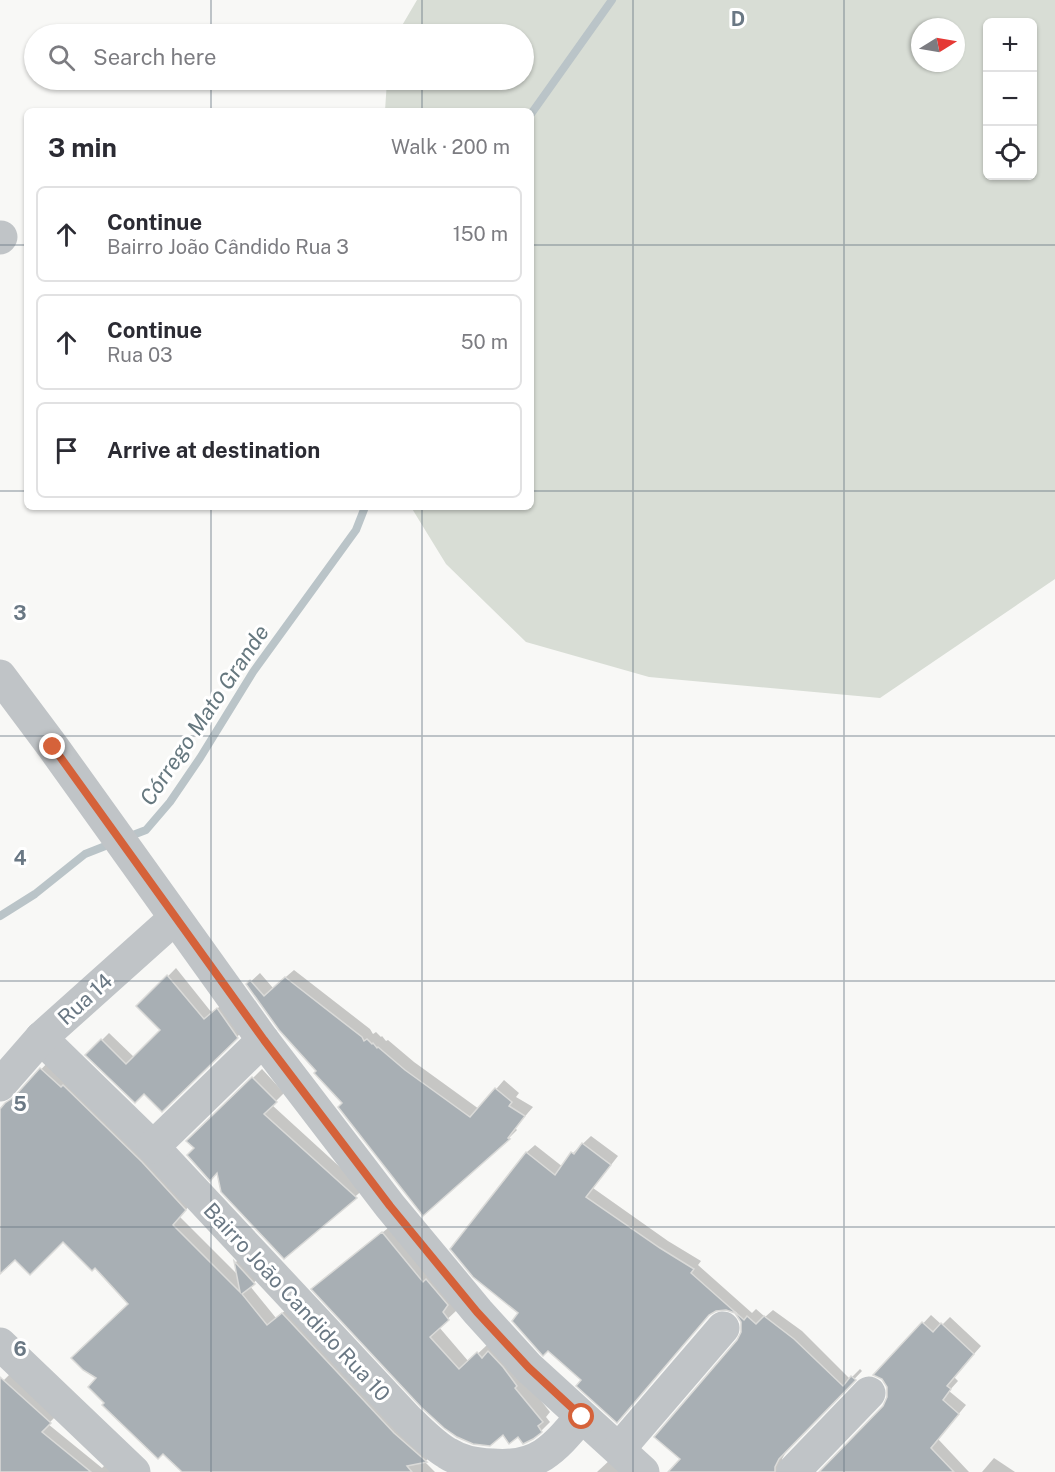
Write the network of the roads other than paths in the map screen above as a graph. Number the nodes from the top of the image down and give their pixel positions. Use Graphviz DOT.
graph roads {
  1 [pos="0,676"];
  2 [pos="175,918"];
  3 [pos="41,1038"];
  4 [pos="264,1040"];
  5 [pos="0,1085"];
  6 [pos="153,1147"];
  7 [pos="723,1328"];
  8 [pos="0,1344"];
  9 [pos="869,1393"];
  10 [pos="582,1417"];
  11 [pos="619,1449"];
  12 [pos="511,1469"];
  13 [pos="134,1472"];
  14 [pos="643,1472"];
  15 [pos="793,1472"];
  1 -- 2 [label="street"];
  2 -- 3 [label="street, Rua 14"];
  2 -- 4 [label="street"];
  3 -- 5 [label="street, Rua 14"];
  3 -- 6 [label="street, Bairro João Candido Rua 10"];
  4 -- 6 [label="street"];
  4 -- 10 [label="street"];
  6 -- 12 [label="street, Bairro João Candido Rua 10"];
  7 -- 11 [label="street"];
  8 -- 13 [label="street"];
  9 -- 15 [label="street"];
  10 -- 11 [label="street"];
  10 -- 12 [label="street, Bairro João Candido Rua 10"];
  11 -- 14 [label="street"];
}
